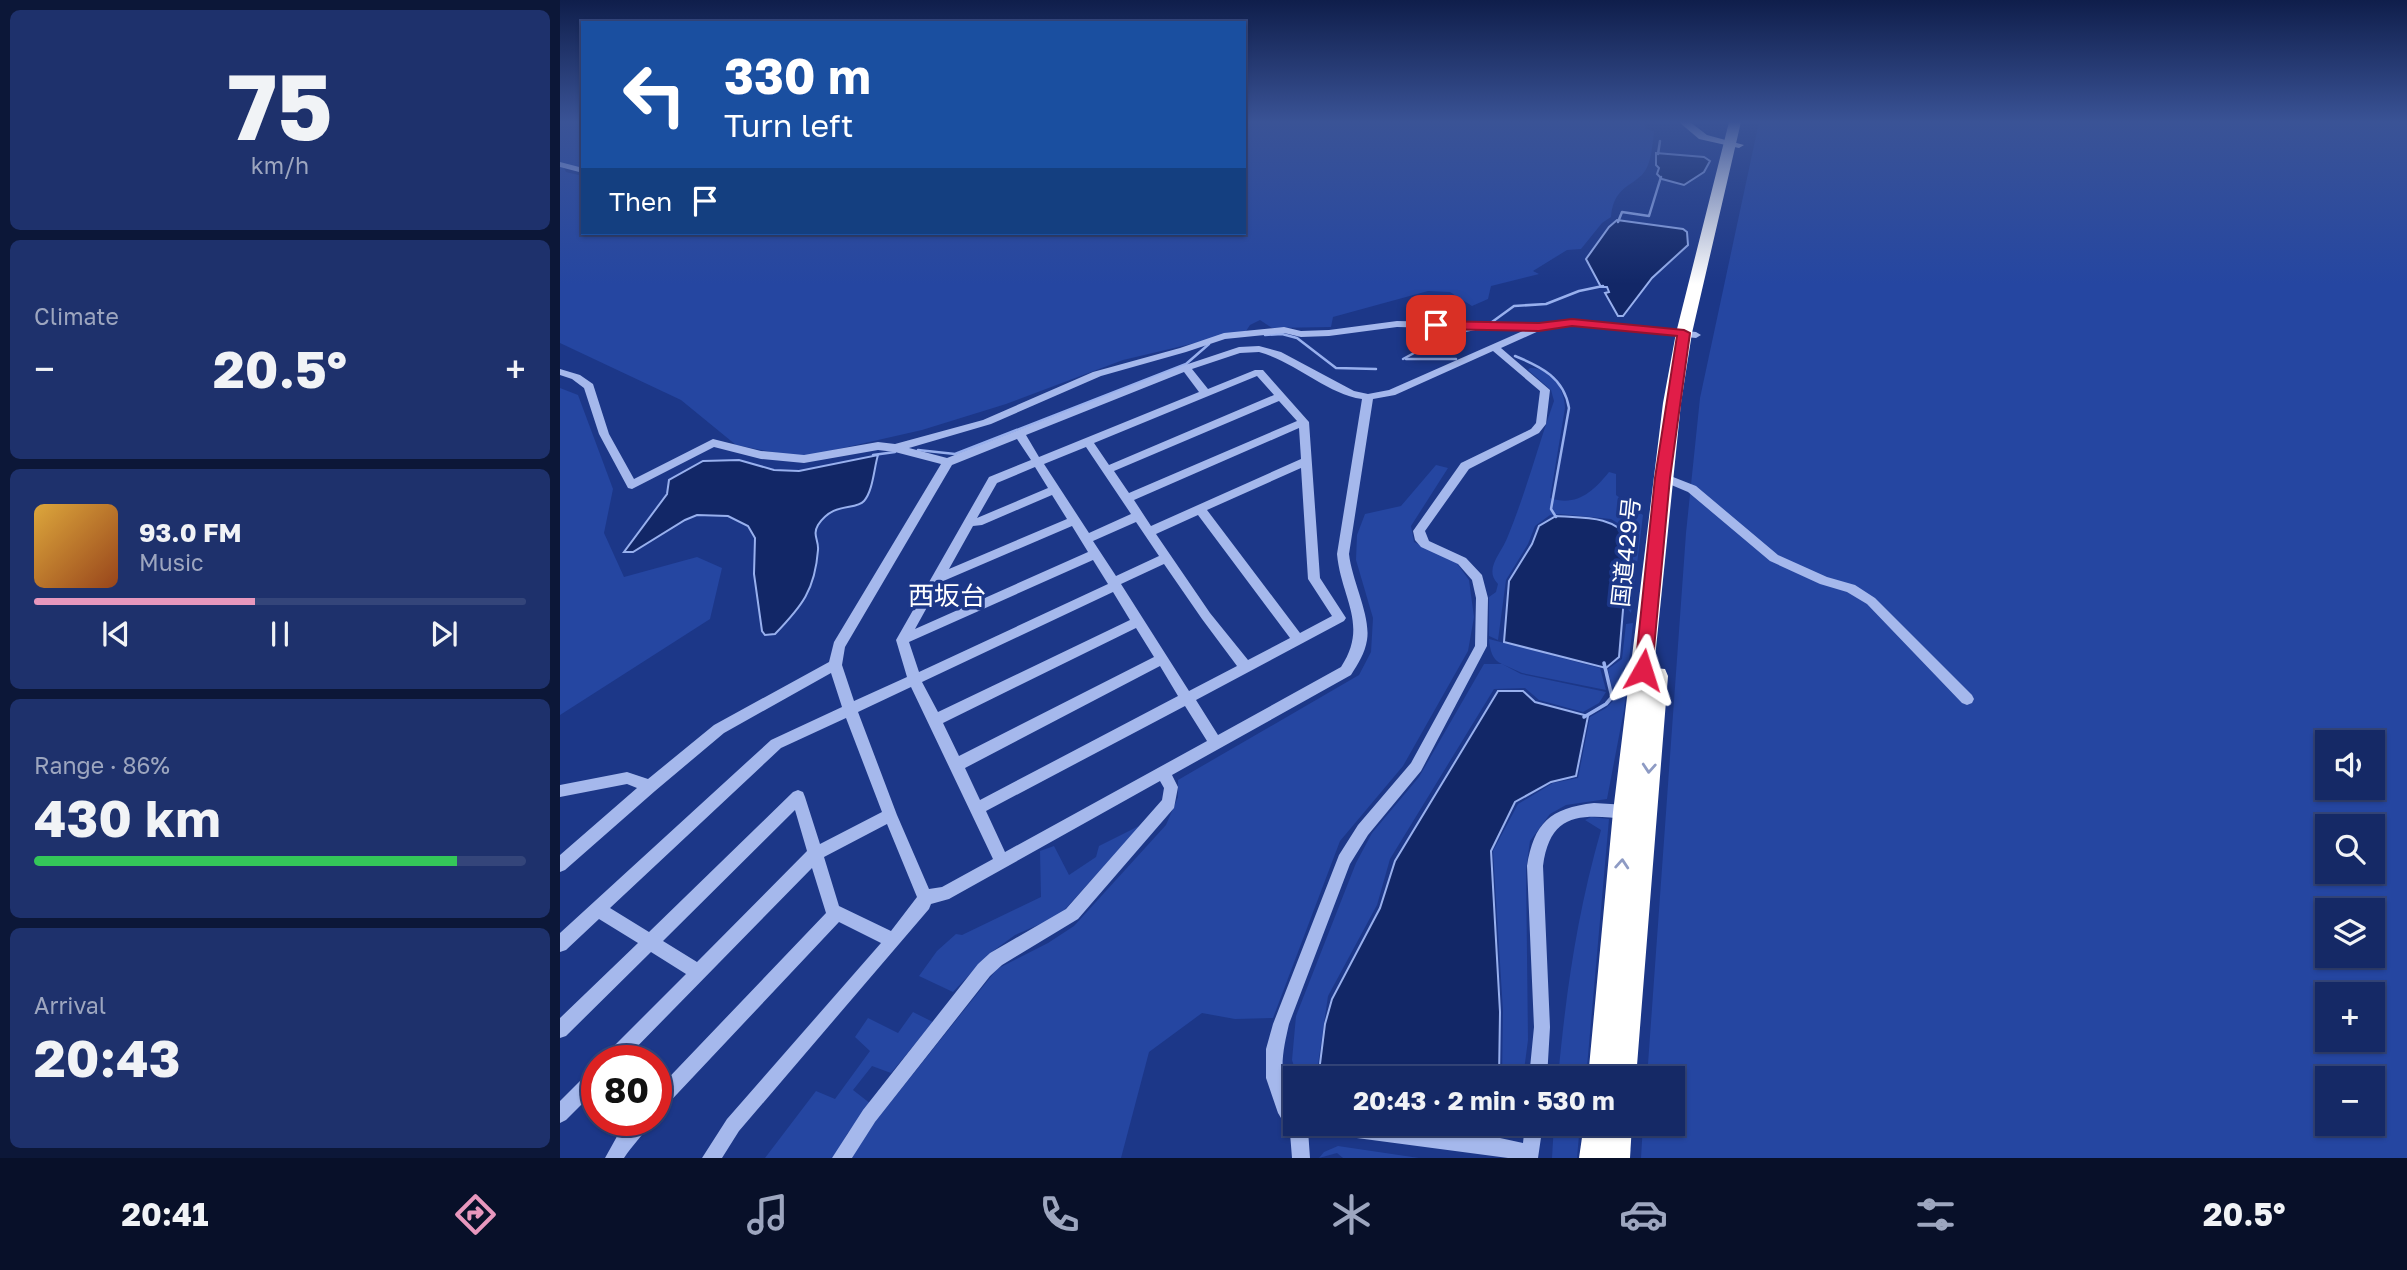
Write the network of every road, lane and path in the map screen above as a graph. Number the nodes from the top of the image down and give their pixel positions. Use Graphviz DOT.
graph roads {
  1 [pos="1727,176"];
  2 [pos="1539,327"];
  3 [pos="1690,334"];
  4 [pos="1494,347"];
  5 [pos="1186,368"];
  6 [pos="560,372"];
  7 [pos="1206,394"];
  8 [pos="1281,396"];
  9 [pos="1368,397"];
  10 [pos="1304,422"];
  11 [pos="1020,435"];
  12 [pos="1088,442"];
  13 [pos="895,448"];
  14 [pos="1307,460"];
  15 [pos="948,462"];
  16 [pos="1035,462"];
  17 [pos="1107,470"];
  18 [pos="1673,481"];
  19 [pos="1054,490"];
  20 [pos="1126,499"];
  21 [pos="1200,509"];
  22 [pos="1138,516"];
  23 [pos="1075,520"];
  24 [pos="970,521"];
  25 [pos="1149,532"];
  26 [pos="1087,539"];
  27 [pos="1096,553"];
  28 [pos="1167,558"];
  29 [pos="939,578"];
  30 [pos="1114,584"];
  31 [pos="1139,621"];
  32 [pos="902,640"];
  33 [pos="1298,640"];
  34 [pos="1163,659"];
  35 [pos="835,665"];
  36 [pos="1246,667"];
  37 [pos="915,681"];
  38 [pos="1187,697"];
  39 [pos="1967,699"];
  40 [pos="850,710"];
  41 [pos="935,720"];
  42 [pos="1216,744"];
  43 [pos="956,765"];
  44 [pos="1163,773"];
  45 [pos="650,786"];
  46 [pos="560,791"];
  47 [pos="976,809"];
  48 [pos="1636,814"];
  49 [pos="890,815"];
  50 [pos="815,854"];
  51 [pos="1002,862"];
  52 [pos="560,866"];
  53 [pos="925,897"];
  54 [pos="598,909"];
  55 [pos="837,913"];
  56 [pos="893,941"];
  57 [pos="650,942"];
  58 [pos="560,944"];
  59 [pos="698,972"];
  60 [pos="560,1030"];
  61 [pos="627,1045"];
  62 [pos="1539,1066"];
  63 [pos="1604,1066"];
  64 [pos="1622,1066"];
  65 [pos="672,1087"];
  66 [pos="581,1092"];
  67 [pos="1283,1104"];
  68 [pos="560,1114"];
  69 [pos="627,1136"];
  70 [pos="1299,1136"];
  71 [pos="1413,1136"];
  72 [pos="1533,1136"];
  73 [pos="1598,1136"];
  74 [pos="1616,1136"];
  75 [pos="1531,1156"];
  76 [pos="614,1158"];
  77 [pos="711,1158"];
  78 [pos="841,1158"];
  79 [pos="1301,1158"];
  80 [pos="1595,1158"];
  81 [pos="1614,1158"];
  1 -- 3 [label="highway, 国道429号"];
  2 -- 3 [label="street"];
  2 -- 4 [label="street"];
  2 -- 13 [label="street"];
  3 -- 18 [label="highway, 国道429号"];
  3 -- 48 [label="highway, 国道429号"];
  4 -- 9 [label="street"];
  4 -- 67 [label="street"];
  5 -- 7 [label="street"];
  5 -- 9 [label="street"];
  5 -- 11 [label="street"];
  6 -- 13 [label="street"];
  7 -- 8 [label="street"];
  7 -- 12 [label="street"];
  8 -- 10 [label="street"];
  8 -- 17 [label="street"];
  9 -- 42 [label="street"];
  10 -- 14 [label="street"];
  10 -- 20 [label="street"];
  11 -- 15 [label="street"];
  11 -- 16 [label="street"];
  12 -- 16 [label="street"];
  12 -- 17 [label="street"];
  13 -- 15 [label="street"];
  14 -- 21 [label="street"];
  14 -- 33 [label="street"];
  15 -- 35 [label="street"];
  16 -- 19 [label="street"];
  16 -- 24 [label="street"];
  17 -- 20 [label="street"];
  18 -- 39 [label="street"];
  18 -- 48 [label="highway, 国道429号, one-way"];
  19 -- 23 [label="street"];
  19 -- 24 [label="street"];
  20 -- 22 [label="street"];
  21 -- 25 [label="street"];
  21 -- 33 [label="street"];
  22 -- 25 [label="street"];
  22 -- 26 [label="street"];
  23 -- 26 [label="street"];
  23 -- 29 [label="street"];
  24 -- 29 [label="street"];
  25 -- 28 [label="street"];
  26 -- 27 [label="street"];
  27 -- 30 [label="street"];
  27 -- 32 [label="street"];
  28 -- 30 [label="street"];
  28 -- 36 [label="street"];
  29 -- 32 [label="street"];
  30 -- 31 [label="street"];
  30 -- 37 [label="street"];
  31 -- 34 [label="street"];
  31 -- 41 [label="street"];
  32 -- 37 [label="street"];
  33 -- 36 [label="street"];
  34 -- 38 [label="street"];
  34 -- 43 [label="street"];
  35 -- 40 [label="street"];
  35 -- 45 [label="street"];
  36 -- 38 [label="street"];
  37 -- 40 [label="street"];
  37 -- 41 [label="street"];
  38 -- 42 [label="street"];
  38 -- 47 [label="street"];
  40 -- 49 [label="street"];
  40 -- 54 [label="street"];
  41 -- 43 [label="street"];
  42 -- 44 [label="street"];
  43 -- 47 [label="street"];
  44 -- 51 [label="street"];
  44 -- 78 [label="street"];
  45 -- 46 [label="street"];
  45 -- 52 [label="street"];
  47 -- 51 [label="street"];
  48 -- 62 [label="street"];
  63 -- 48 [label="highway, 国道429号, one-way"];
  48 -- 64 [label="highway, 国道429号"];
  49 -- 50 [label="street"];
  49 -- 53 [label="street"];
  50 -- 55 [label="street"];
  50 -- 57 [label="street"];
  50 -- 59 [label="street"];
  51 -- 53 [label="street"];
  53 -- 56 [label="street"];
  54 -- 57 [label="street"];
  54 -- 58 [label="street"];
  55 -- 56 [label="street"];
  55 -- 65 [label="street"];
  56 -- 77 [label="street"];
  57 -- 59 [label="street"];
  57 -- 60 [label="street"];
  59 -- 61 [label="street"];
  66 -- 68 [label="street"];
  69 -- 76 [label="street"];
  70 -- 79 [label="street"];
  71 -- 75 [label="street"];
  72 -- 75 [label="street"];
  73 -- 80 [label="highway"];
  74 -- 81 [label="highway"];
}
